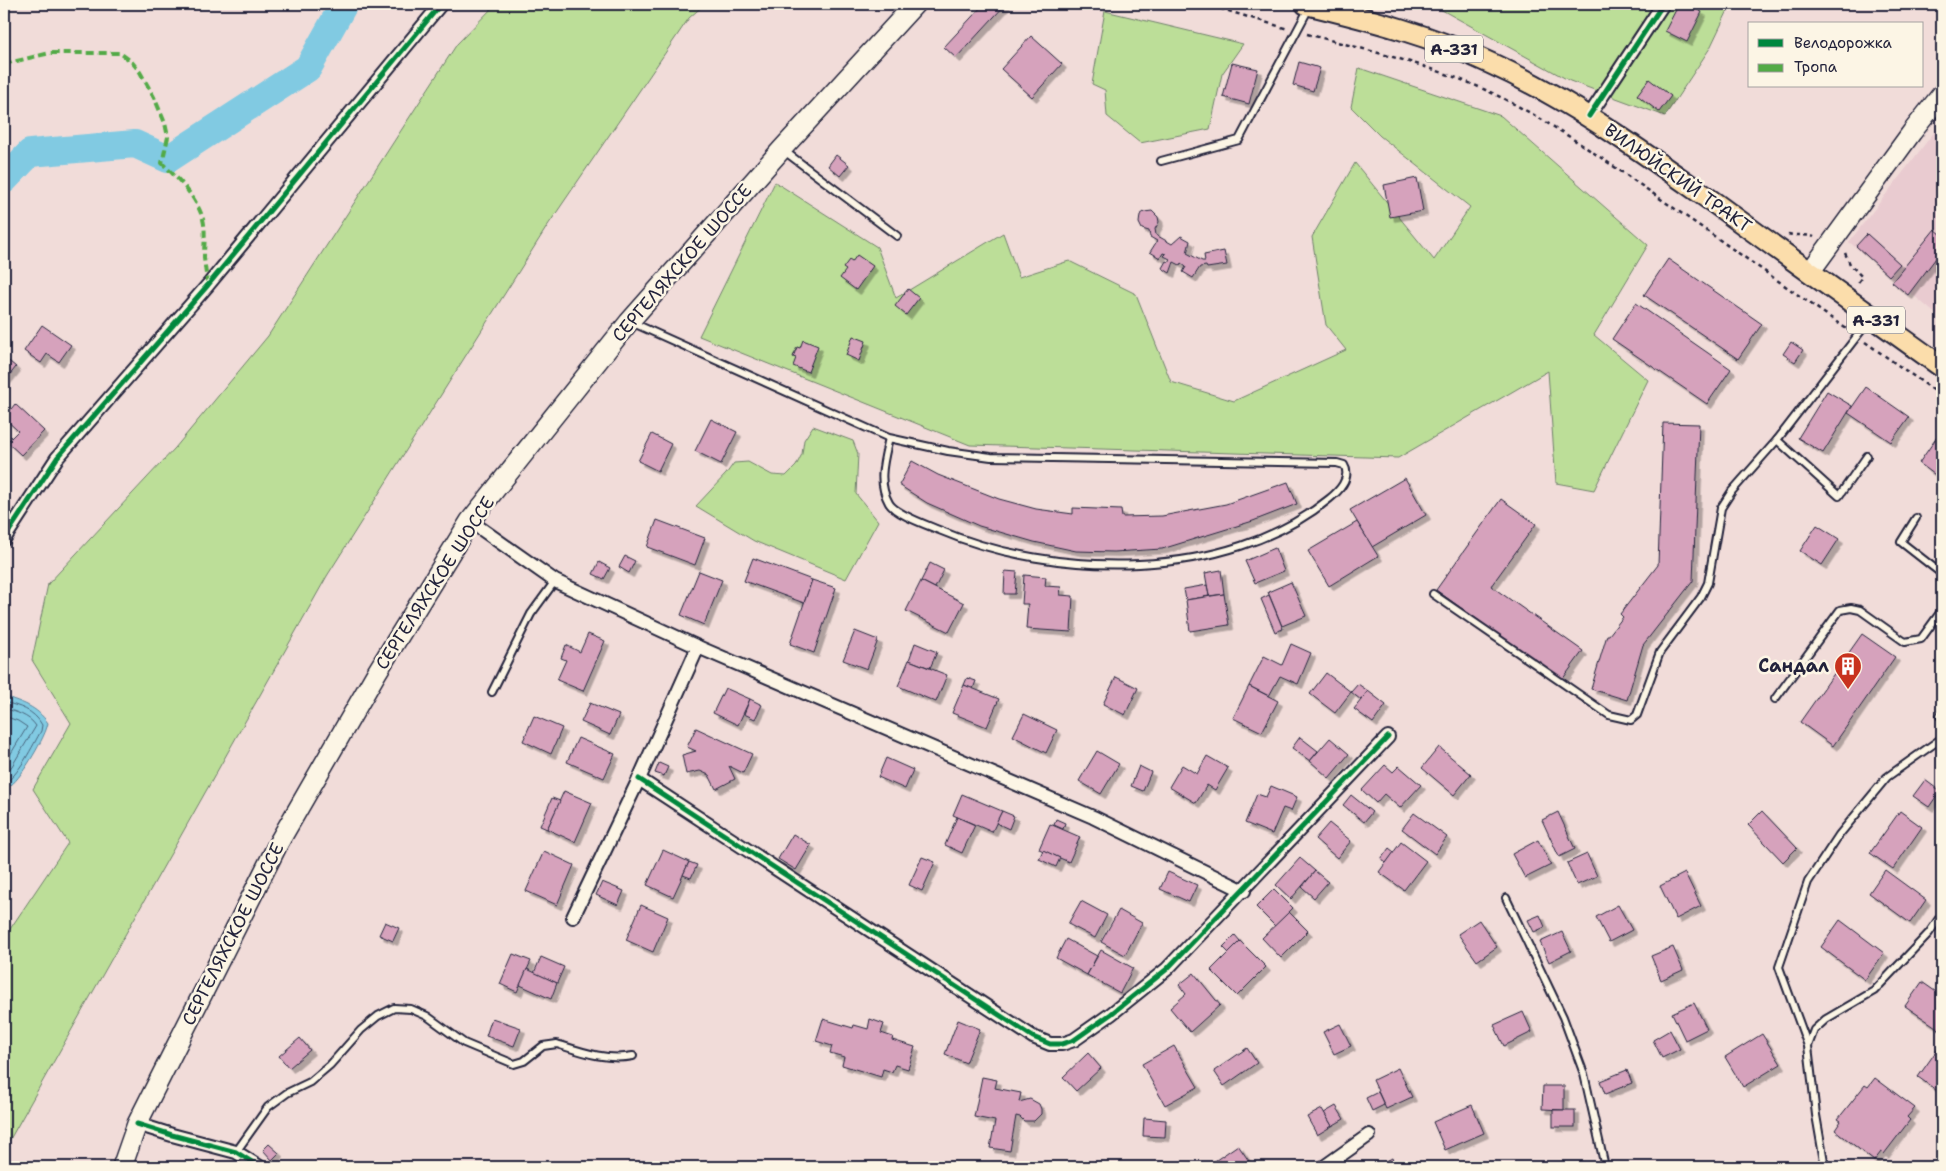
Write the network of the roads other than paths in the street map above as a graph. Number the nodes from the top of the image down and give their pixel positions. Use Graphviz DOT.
graph roads {
  1 [pos="441,4"];
  2 [pos="915,4"];
  3 [pos="1308,4"];
  4 [pos="1663,4"];
  5 [pos="1942,94"];
  6 [pos="1589,116"];
  7 [pos="782,149"];
  8 [pos="1161,160"];
  9 [pos="897,236"];
  10 [pos="1810,272"];
  11 [pos="1872,317"];
  12 [pos="629,322"];
  13 [pos="1942,367"];
  14 [pos="889,438"];
  15 [pos="1777,440"];
  16 [pos="1867,456"];
  17 [pos="1916,518"];
  18 [pos="470,521"];
  19 [pos="4,539"];
  20 [pos="1942,574"];
  21 [pos="555,581"];
  22 [pos="1433,594"];
  23 [pos="1942,610"];
  24 [pos="698,646"];
  25 [pos="492,692"];
  26 [pos="1775,699"];
  27 [pos="1388,737"];
  28 [pos="1942,738"];
  29 [pos="639,779"];
  30 [pos="1244,891"];
  31 [pos="1506,898"];
  32 [pos="1942,914"];
  33 [pos="573,916"];
  34 [pos="1808,1046"];
  35 [pos="633,1056"];
  36 [pos="137,1124"];
  37 [pos="1369,1135"];
  38 [pos="236,1152"];
  39 [pos="122,1167"];
  40 [pos="260,1167"];
  41 [pos="1324,1167"];
  42 [pos="1605,1167"];
  43 [pos="1825,1167"];
  1 -- 19 [label="street"];
  2 -- 7 [label="main road, СЕРГЕЛЯХСКОЕ ШОССЕ"];
  3 -- 6 [label="main road, ВИЛЮЙСКИЙ ТРАКТ / А-331"];
  3 -- 8 [label="lane"];
  4 -- 6 [label="street"];
  5 -- 10 [label="main road"];
  6 -- 10 [label="main road, ВИЛЮЙСКИЙ ТРАКТ / А-331"];
  7 -- 9 [label="lane"];
  7 -- 12 [label="main road, СЕРГЕЛЯХСКОЕ ШОССЕ"];
  10 -- 11 [label="main road, ВИЛЮЙСКИЙ ТРАКТ / А-331"];
  11 -- 13 [label="main road, ВИЛЮЙСКИЙ ТРАКТ / А-331"];
  11 -- 15 [label="lane"];
  12 -- 14 [label="lane"];
  12 -- 18 [label="main road, СЕРГЕЛЯХСКОЕ ШОССЕ"];
  14 -- 14 [label="lane"];
  15 -- 16 [label="lane"];
  15 -- 22 [label="lane"];
  17 -- 20 [label="lane"];
  18 -- 21 [label="street"];
  18 -- 36 [label="main road, СЕРГЕЛЯХСКОЕ ШОССЕ"];
  21 -- 24 [label="street"];
  21 -- 25 [label="lane"];
  23 -- 26 [label="lane"];
  24 -- 29 [label="street"];
  24 -- 30 [label="street"];
  27 -- 30 [label="street"];
  28 -- 34 [label="lane"];
  29 -- 30 [label="street"];
  29 -- 33 [label="street"];
  31 -- 42 [label="lane"];
  32 -- 34 [label="lane"];
  34 -- 43 [label="lane"];
  35 -- 38 [label="lane"];
  36 -- 38 [label="street"];
  36 -- 39 [label="main road, СЕРГЕЛЯХСКОЕ ШОССЕ"];
  37 -- 41 [label="street"];
  38 -- 40 [label="street"];
}
